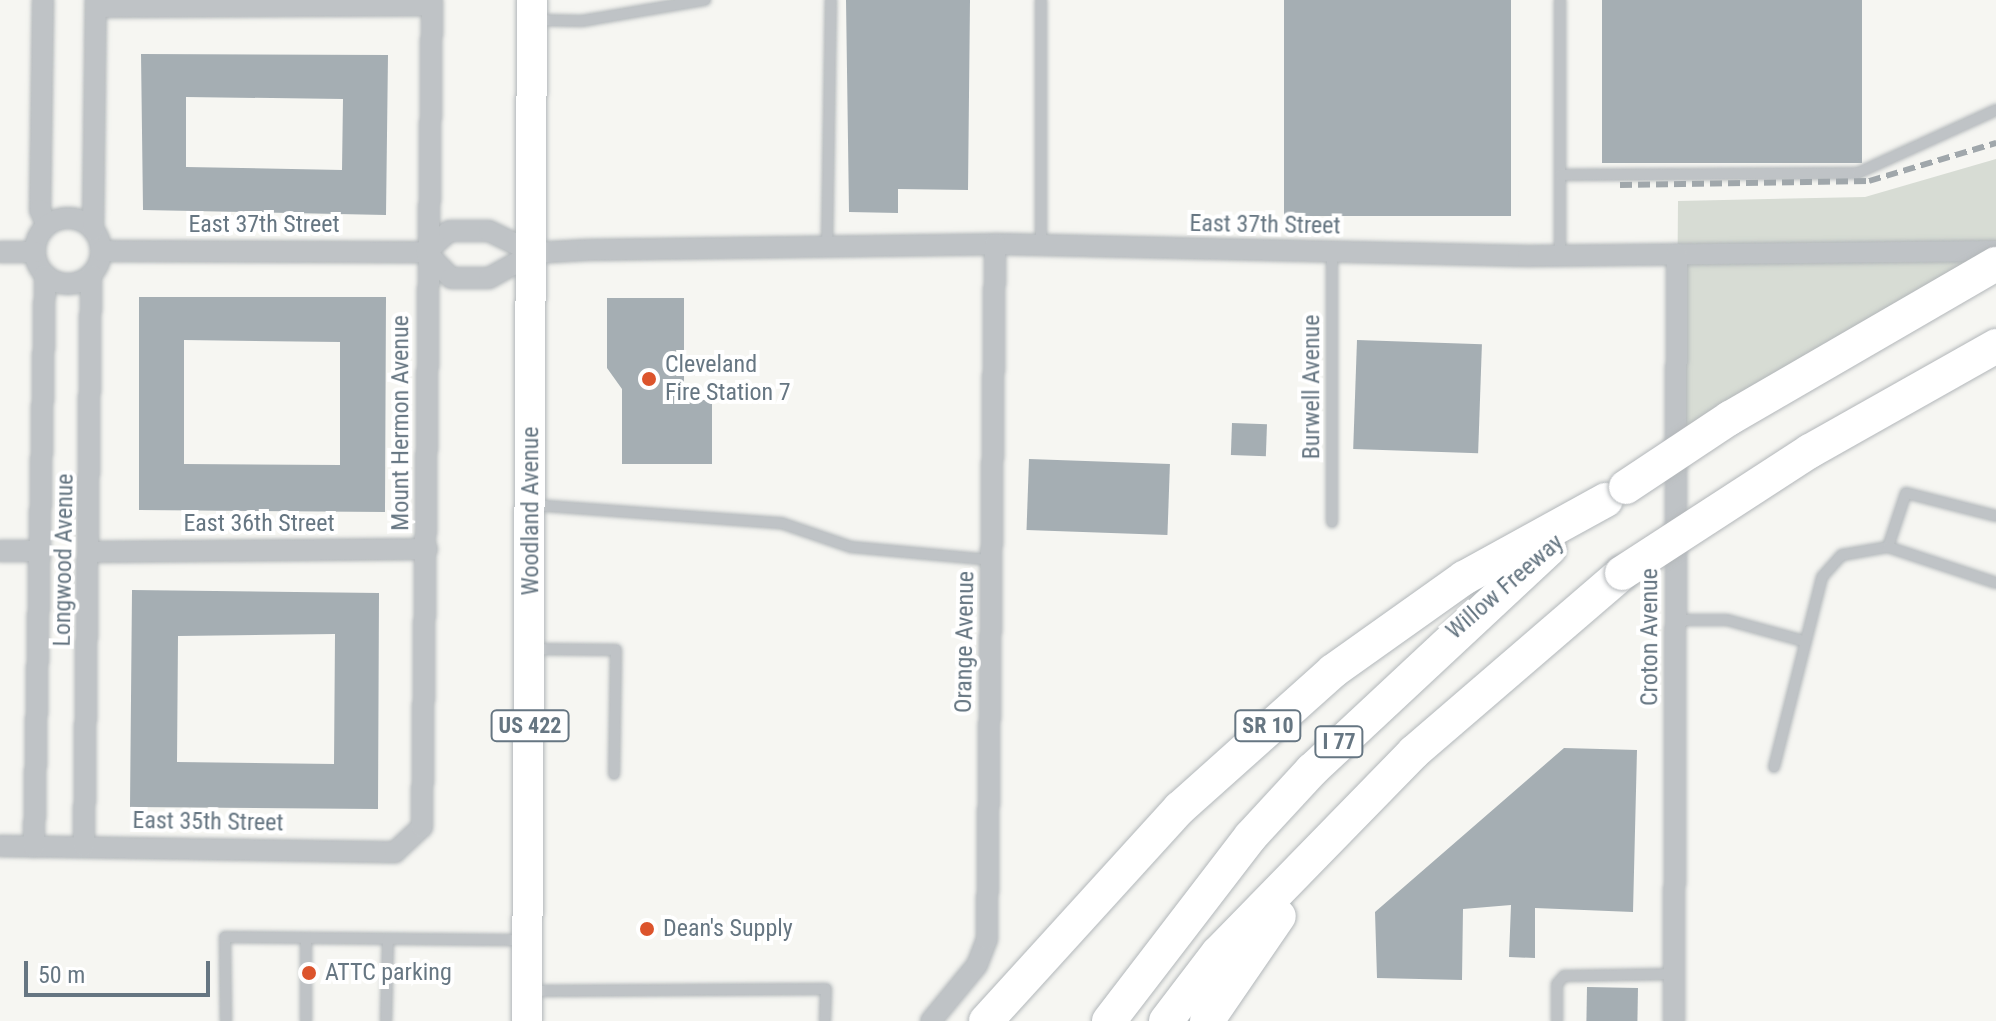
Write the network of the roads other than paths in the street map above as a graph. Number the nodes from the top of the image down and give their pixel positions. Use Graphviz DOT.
graph roads {
  1 [pos="43,0"];
  2 [pos="705,0"];
  3 [pos="831,0"];
  4 [pos="1041,0"];
  5 [pos="1560,0"];
  6 [pos="432,3"];
  7 [pos="96,4"];
  8 [pos="532,10"];
  9 [pos="1996,110"];
  10 [pos="1560,175"];
  11 [pos="47,226"];
  12 [pos="93,230"];
  13 [pos="995,244"];
  14 [pos="1041,245"];
  15 [pos="827,247"];
  16 [pos="101,251"];
  17 [pos="1996,251"];
  18 [pos="0,252"];
  19 [pos="35,252"];
  20 [pos="426,252"];
  21 [pos="1332,252"];
  22 [pos="534,253"];
  23 [pos="1677,254"];
  24 [pos="1560,256"];
  25 [pos="1996,264"];
  26 [pos="45,275"];
  27 [pos="91,275"];
  28 [pos="1996,346"];
  29 [pos="1616,494"];
  30 [pos="531,505"];
  31 [pos="1996,516"];
  32 [pos="1332,522"];
  33 [pos="1888,547"];
  34 [pos="427,549"];
  35 [pos="0,551"];
  36 [pos="39,551"];
  37 [pos="91,552"];
  38 [pos="992,560"];
  39 [pos="1996,583"];
  40 [pos="1676,620"];
  41 [pos="1804,641"];
  42 [pos="530,649"];
  43 [pos="1774,767"];
  44 [pos="614,774"];
  45 [pos="1346,822"];
  46 [pos="412,843"];
  47 [pos="0,846"];
  48 [pos="84,846"];
  49 [pos="34,847"];
  50 [pos="306,938"];
  51 [pos="388,939"];
  52 [pos="528,940"];
  53 [pos="1675,974"];
  54 [pos="527,1006"];
  55 [pos="226,1021"];
  56 [pos="306,1021"];
  57 [pos="386,1021"];
  58 [pos="825,1021"];
  59 [pos="931,1021"];
  60 [pos="986,1021"];
  61 [pos="1109,1021"];
  62 [pos="1166,1021"];
  63 [pos="1207,1021"];
  64 [pos="1557,1021"];
  65 [pos="1674,1021"];
  1 -- 11 [label="street"];
  2 -- 8 [label="lane"];
  3 -- 15 [label="lane"];
  4 -- 14 [label="lane"];
  5 -- 10 [label="lane"];
  6 -- 7 [label="street"];
  6 -- 20 [label="street, Mount Hermon Avenue"];
  7 -- 12 [label="street"];
  8 -- 22 [label="main road, Woodland Avenue / US 422"];
  9 -- 10 [label="lane"];
  10 -- 24 [label="lane"];
  11 -- 12 [label="street"];
  11 -- 19 [label="street"];
  12 -- 16 [label="street"];
  13 -- 14 [label="street, East 37th Street"];
  13 -- 15 [label="street, East 37th Street"];
  13 -- 38 [label="street, Orange Avenue"];
  14 -- 21 [label="street, East 37th Street"];
  15 -- 22 [label="street, East 37th Street"];
  16 -- 20 [label="street, East 37th Street"];
  16 -- 27 [label="street"];
  17 -- 23 [label="street, East 37th Street"];
  18 -- 19 [label="street"];
  19 -- 26 [label="street"];
  20 -- 22 [label="street, East 37th Street"];
  20 -- 22 [label="street, East 37th Street"];
  20 -- 34 [label="street, Mount Hermon Avenue"];
  21 -- 24 [label="street, East 37th Street"];
  21 -- 32 [label="lane, Burwell Avenue"];
  22 -- 30 [label="main road, Woodland Avenue / US 422"];
  23 -- 24 [label="street, East 37th Street"];
  23 -- 40 [label="street, Croton Avenue"];
  25 -- 29 [label="highway, Willow Freeway / I 77, bridge"];
  26 -- 27 [label="street"];
  26 -- 36 [label="street, Longwood Avenue"];
  27 -- 37 [label="street, Longwood Avenue"];
  28 -- 45 [label="highway, I 77, bridge"];
  29 -- 60 [label="highway, SR 10"];
  29 -- 61 [label="highway, Willow Freeway / I 77"];
  30 -- 38 [label="lane"];
  30 -- 42 [label="main road, Woodland Avenue / US 422"];
  31 -- 33 [label="lane"];
  33 -- 39 [label="lane"];
  33 -- 41 [label="lane"];
  34 -- 37 [label="street, East 36th Street"];
  34 -- 46 [label="street, Mount Hermon Avenue"];
  35 -- 36 [label="street"];
  36 -- 49 [label="street, Longwood Avenue"];
  37 -- 48 [label="street, Longwood Avenue"];
  38 -- 59 [label="street, Orange Avenue"];
  40 -- 41 [label="lane"];
  40 -- 53 [label="street, Croton Avenue"];
  41 -- 43 [label="lane"];
  42 -- 44 [label="lane"];
  42 -- 52 [label="main road, Woodland Avenue / US 422"];
  45 -- 62 [label="highway, I 77"];
  45 -- 63 [label="highway"];
  46 -- 48 [label="street, East 35th Street"];
  47 -- 49 [label="street, East 35th Street"];
  48 -- 49 [label="street, East 35th Street"];
  50 -- 51 [label="lane"];
  50 -- 55 [label="lane"];
  50 -- 56 [label="lane"];
  51 -- 52 [label="lane"];
  51 -- 57 [label="lane"];
  52 -- 54 [label="main road, Woodland Avenue / US 422"];
  53 -- 64 [label="lane"];
  53 -- 65 [label="street, Croton Avenue"];
  54 -- 58 [label="lane"];
}
